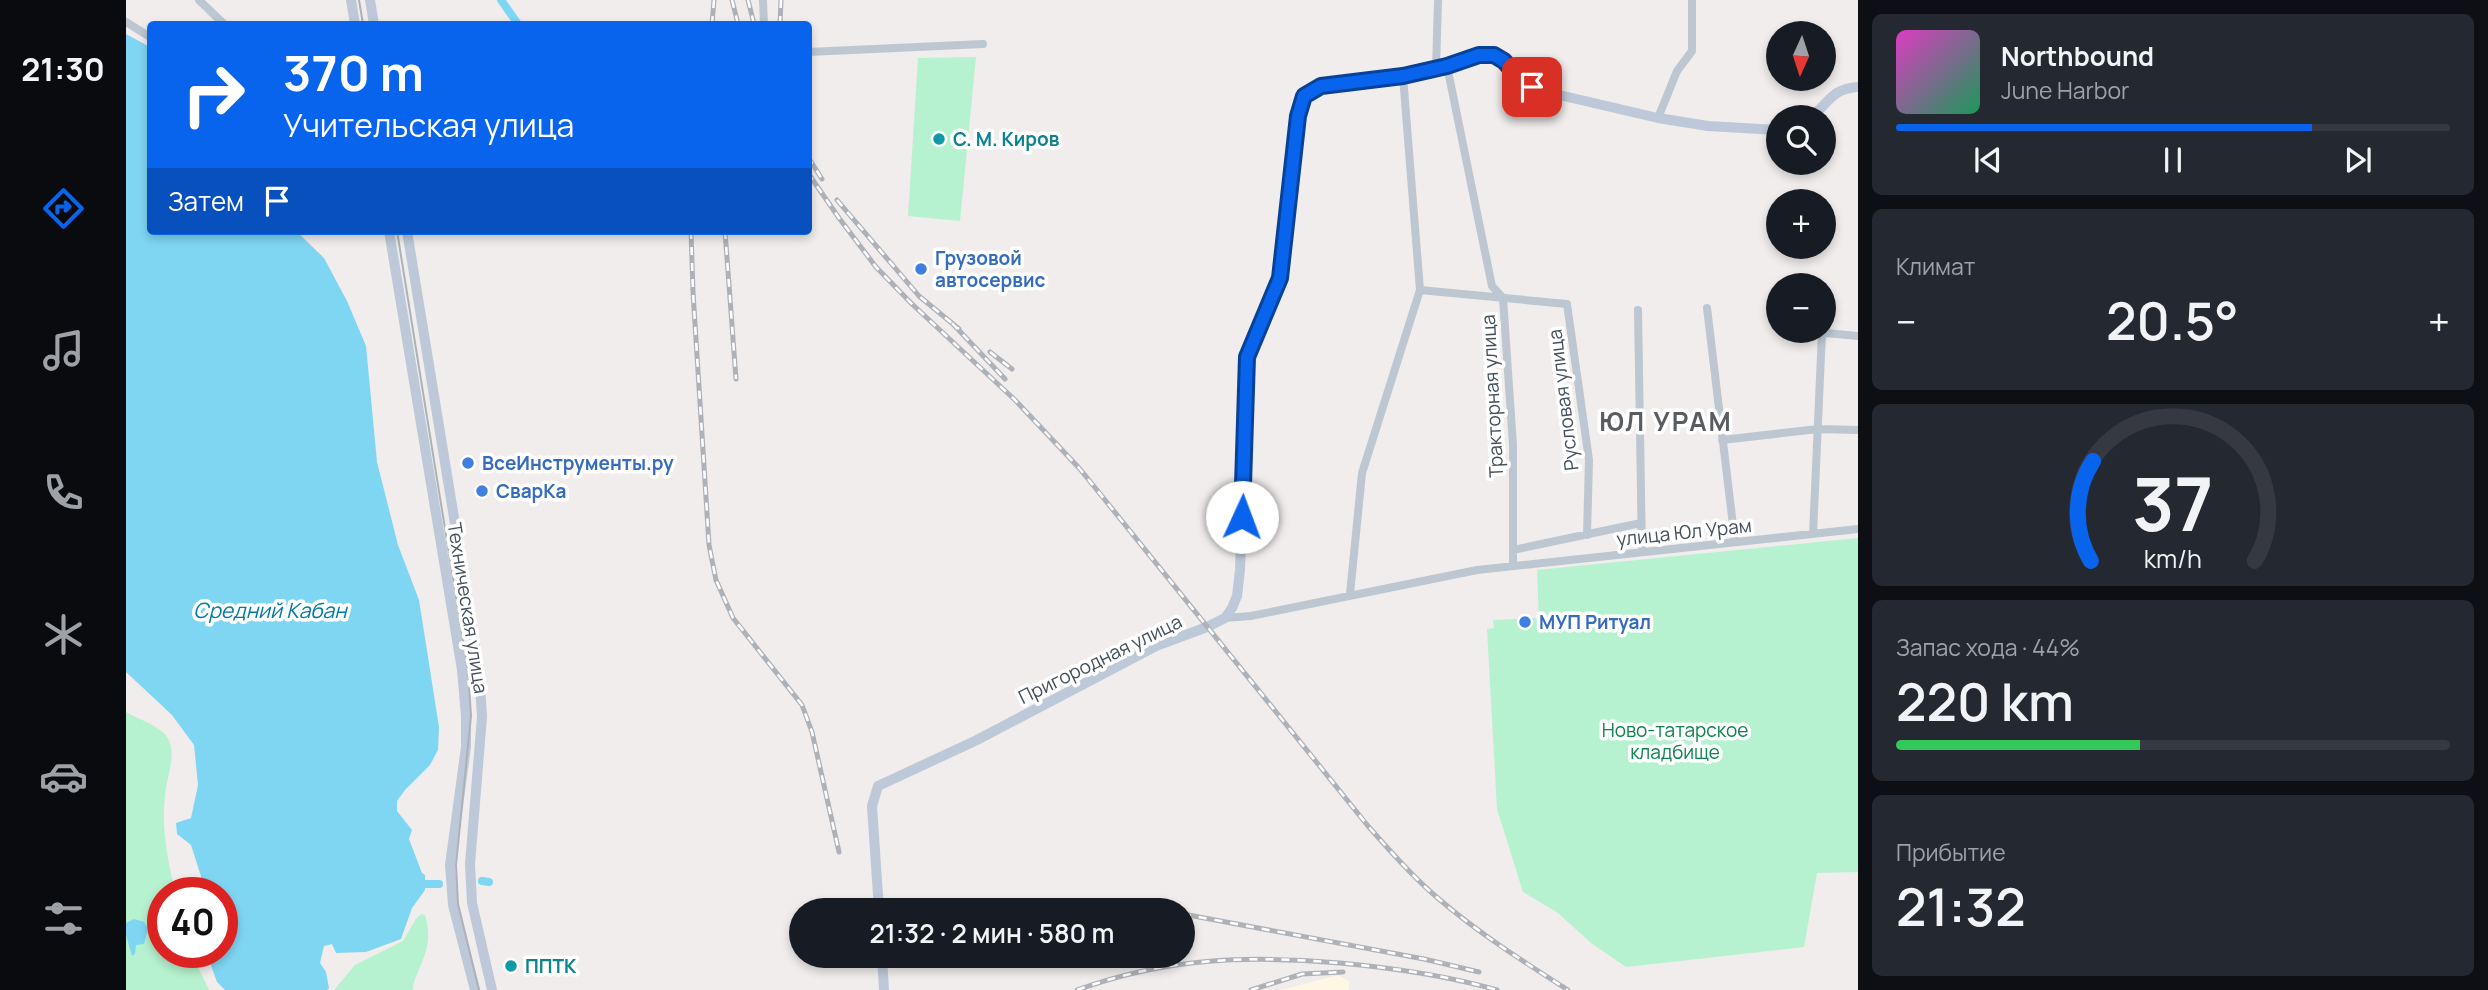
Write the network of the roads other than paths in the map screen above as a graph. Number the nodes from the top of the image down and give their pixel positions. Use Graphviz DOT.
graph roads {
  1 [pos="199,0"];
  2 [pos="351,0"];
  3 [pos="370,0"];
  4 [pos="763,0"];
  5 [pos="1438,0"];
  6 [pos="1692,0"];
  7 [pos="221,21"];
  8 [pos="354,21"];
  9 [pos="374,21"];
  10 [pos="764,21"];
  11 [pos="126,22"];
  12 [pos="147,35"];
  13 [pos="983,44"];
  14 [pos="812,52"];
  15 [pos="1441,67"];
  16 [pos="1403,76"];
  17 [pos="1858,87"];
  18 [pos="1822,105"];
  19 [pos="1658,118"];
  20 [pos="1766,129"];
  21 [pos="390,235"];
  22 [pos="408,235"];
  23 [pos="1420,290"];
  24 [pos="1503,298"];
  25 [pos="1707,308"];
  26 [pos="1638,310"];
  27 [pos="1836,334"];
  28 [pos="1858,336"];
  29 [pos="1822,343"];
  30 [pos="1818,429"];
  31 [pos="1858,430"];
  32 [pos="1722,440"];
  33 [pos="1641,523"];
  34 [pos="1858,529"];
  35 [pos="1813,534"];
  36 [pos="1587,535"];
  37 [pos="1735,542"];
  38 [pos="1513,550"];
  39 [pos="1642,552"];
  40 [pos="1513,566"];
  41 [pos="1350,594"];
  42 [pos="1225,618"];
  43 [pos="878,898"];
  44 [pos="883,968"];
  45 [pos="475,990"];
  46 [pos="492,990"];
  47 [pos="884,990"];
  1 -- 7 [label="street"];
  2 -- 8 [label="street"];
  3 -- 9 [label="street"];
  4 -- 10 [label="street"];
  5 -- 15 [label="street, Тракторная улица"];
  6 -- 19 [label="street"];
  11 -- 12 [label="street"];
  13 -- 14 [label="street"];
  15 -- 16 [label="street"];
  15 -- 19 [label="street"];
  15 -- 24 [label="street, Тракторная улица"];
  16 -- 23 [label="street"];
  16 -- 42 [label="street"];
  17 -- 18 [label="street"];
  19 -- 20 [label="street"];
  21 -- 45 [label="street, Техническая улица"];
  22 -- 46 [label="street, Техническая улица"];
  23 -- 24 [label="street"];
  23 -- 41 [label="street"];
  24 -- 36 [label="street, Русловая улица"];
  24 -- 38 [label="street, Тракторная улица"];
  25 -- 32 [label="street"];
  26 -- 33 [label="street"];
  27 -- 28 [label="street"];
  29 -- 30 [label="street"];
  30 -- 31 [label="street"];
  30 -- 32 [label="street"];
  30 -- 35 [label="street"];
  32 -- 37 [label="street"];
  33 -- 36 [label="street"];
  33 -- 39 [label="street"];
  34 -- 35 [label="street, улица Юл Урам"];
  35 -- 37 [label="street, улица Юл Урам"];
  36 -- 38 [label="street"];
  37 -- 39 [label="street, улица Юл Урам"];
  38 -- 40 [label="street, Тракторная улица"];
  39 -- 40 [label="street, улица Юл Урам"];
  40 -- 41 [label="street, Пригородная улица"];
  41 -- 42 [label="street, Пригородная улица"];
  42 -- 43 [label="street, Пригородная улица"];
  44 -- 47 [label="street"];
}
